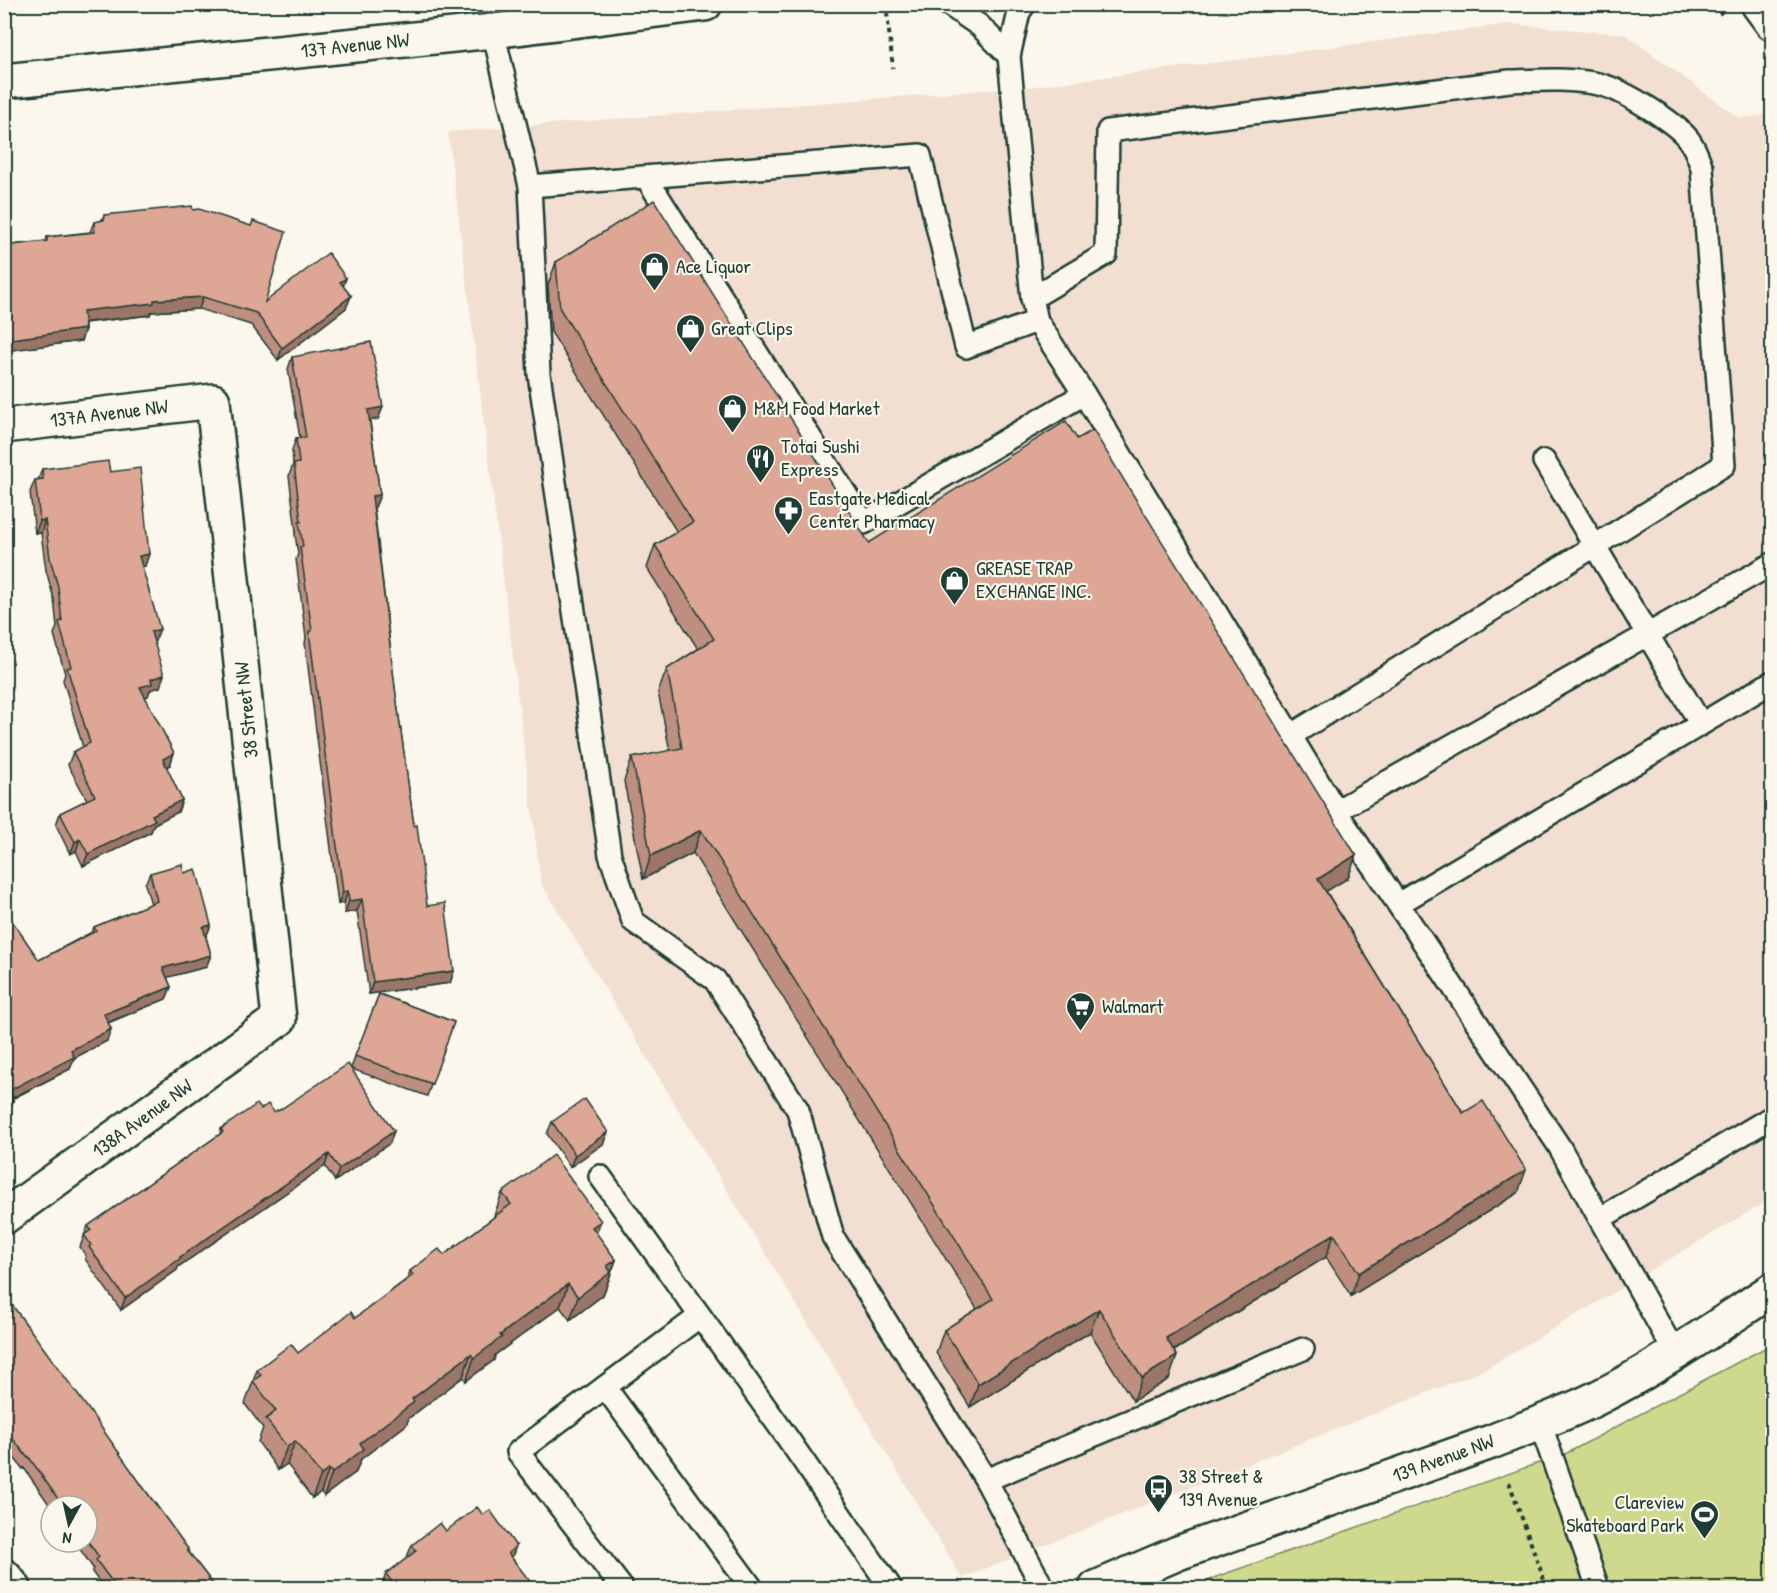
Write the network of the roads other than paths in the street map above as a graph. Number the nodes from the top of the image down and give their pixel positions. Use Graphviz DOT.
graph roads {
  1 [pos="705,4"];
  2 [pos="948,4"];
  3 [pos="1025,4"];
  4 [pos="1758,4"];
  5 [pos="1773,23"];
  6 [pos="493,31"];
  7 [pos="1009,56"];
  8 [pos="4,81"];
  9 [pos="646,177"];
  10 [pos="530,186"];
  11 [pos="1032,298"];
  12 [pos="1037,321"];
  13 [pos="1084,394"];
  14 [pos="213,401"];
  15 [pos="4,426"];
  16 [pos="1544,461"];
  17 [pos="1595,546"];
  18 [pos="1773,564"];
  19 [pos="1647,634"];
  20 [pos="1773,682"];
  21 [pos="1701,724"];
  22 [pos="1290,736"];
  23 [pos="1336,811"];
  24 [pos="1398,904"];
  25 [pos="279,1019"];
  26 [pos="1773,1117"];
  27 [pos="600,1176"];
  28 [pos="4,1217"];
  29 [pos="1601,1218"];
  30 [pos="1773,1290"];
  31 [pos="700,1317"];
  32 [pos="1303,1349"];
  33 [pos="1675,1353"];
  34 [pos="604,1387"];
  35 [pos="1540,1423"];
  36 [pos="986,1480"];
  37 [pos="4,1575"];
  38 [pos="14,1588"];
  39 [pos="622,1588"];
  40 [pos="752,1588"];
  41 [pos="891,1588"];
  42 [pos="1043,1588"];
  43 [pos="1096,1588"];
  44 [pos="1598,1588"];
  1 -- 6 [label="street, 137 Avenue NW"];
  2 -- 7 [label="lane"];
  3 -- 7 [label="lane"];
  4 -- 5 [label="street"];
  6 -- 8 [label="street, 137 Avenue NW"];
  6 -- 10 [label="lane"];
  7 -- 11 [label="lane"];
  9 -- 10 [label="lane"];
  9 -- 12 [label="lane"];
  9 -- 13 [label="lane"];
  10 -- 36 [label="lane"];
  11 -- 12 [label="lane"];
  11 -- 17 [label="lane"];
  12 -- 13 [label="lane"];
  13 -- 22 [label="lane"];
  14 -- 15 [label="street, 137A Avenue NW"];
  14 -- 25 [label="street, 38 Street NW"];
  16 -- 17 [label="lane"];
  17 -- 19 [label="lane"];
  17 -- 22 [label="lane"];
  18 -- 19 [label="lane"];
  19 -- 21 [label="lane"];
  19 -- 23 [label="lane"];
  20 -- 21 [label="lane"];
  21 -- 24 [label="lane"];
  22 -- 23 [label="lane"];
  23 -- 24 [label="lane"];
  24 -- 29 [label="lane"];
  25 -- 28 [label="street, 138A Avenue NW"];
  26 -- 29 [label="lane"];
  27 -- 31 [label="lane"];
  29 -- 33 [label="lane"];
  30 -- 33 [label="street, 139 Avenue NW"];
  31 -- 34 [label="lane"];
  31 -- 41 [label="lane"];
  32 -- 36 [label="lane"];
  33 -- 35 [label="street, 139 Avenue NW"];
  34 -- 39 [label="lane"];
  34 -- 40 [label="lane"];
  35 -- 43 [label="street, 139 Avenue NW"];
  35 -- 44 [label="lane"];
  36 -- 42 [label="lane"];
  37 -- 38 [label="street"];
}
